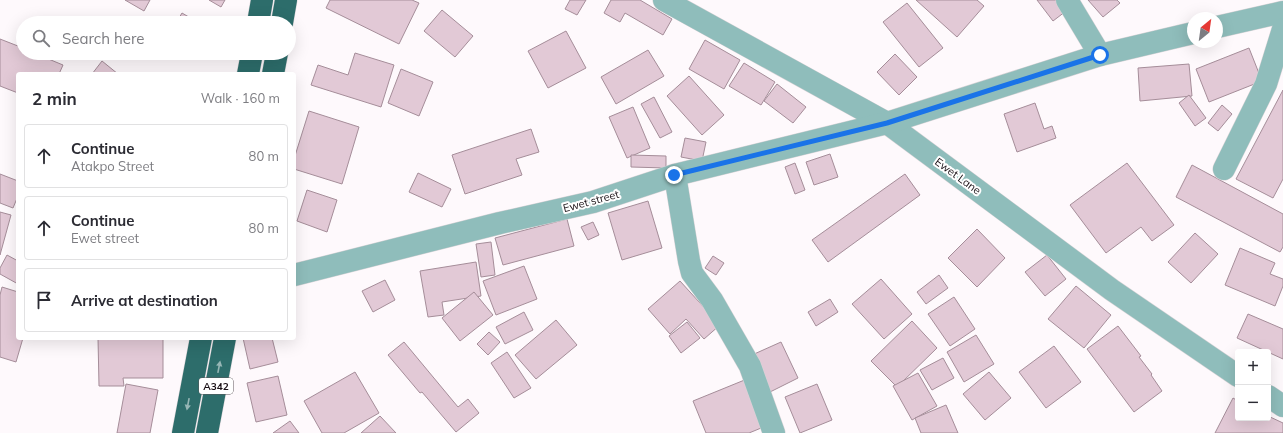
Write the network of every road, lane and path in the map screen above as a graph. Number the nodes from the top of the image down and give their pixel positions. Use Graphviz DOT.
graph roads {
  1 [pos="262,0"];
  2 [pos="286,0"];
  3 [pos="664,0"];
  4 [pos="1067,0"];
  5 [pos="1283,12"];
  6 [pos="259,16"];
  7 [pos="283,16"];
  8 [pos="1223,26"];
  9 [pos="1283,29"];
  10 [pos="1187,34"];
  11 [pos="1100,55"];
  12 [pos="251,60"];
  13 [pos="276,60"];
  14 [pos="248,72"];
  15 [pos="273,72"];
  16 [pos="887,123"];
  17 [pos="1224,169"];
  18 [pos="674,175"];
  19 [pos="296,274"];
  20 [pos="200,340"];
  21 [pos="225,340"];
  22 [pos="1235,374"];
  23 [pos="1271,398"];
  24 [pos="1283,406"];
  25 [pos="182,433"];
  26 [pos="207,433"];
  27 [pos="774,433"];
  1 -- 6 [label="highway"];
  2 -- 7 [label="highway"];
  3 -- 16 [label="street, Ewet Lane"];
  4 -- 11 [label="street"];
  5 -- 8 [label="street"];
  9 -- 17 [label="street"];
  10 -- 11 [label="street, Ewet street"];
  11 -- 16 [label="street, Ewet street"];
  12 -- 14 [label="highway"];
  13 -- 15 [label="highway"];
  16 -- 18 [label="street, Ewet street"];
  16 -- 22 [label="street, Ewet Lane"];
  18 -- 19 [label="street, Ewet street"];
  18 -- 27 [label="street"];
  20 -- 25 [label="highway, A342, one-way"];
  26 -- 21 [label="highway, A342, one-way"];
  23 -- 24 [label="street"];
}
